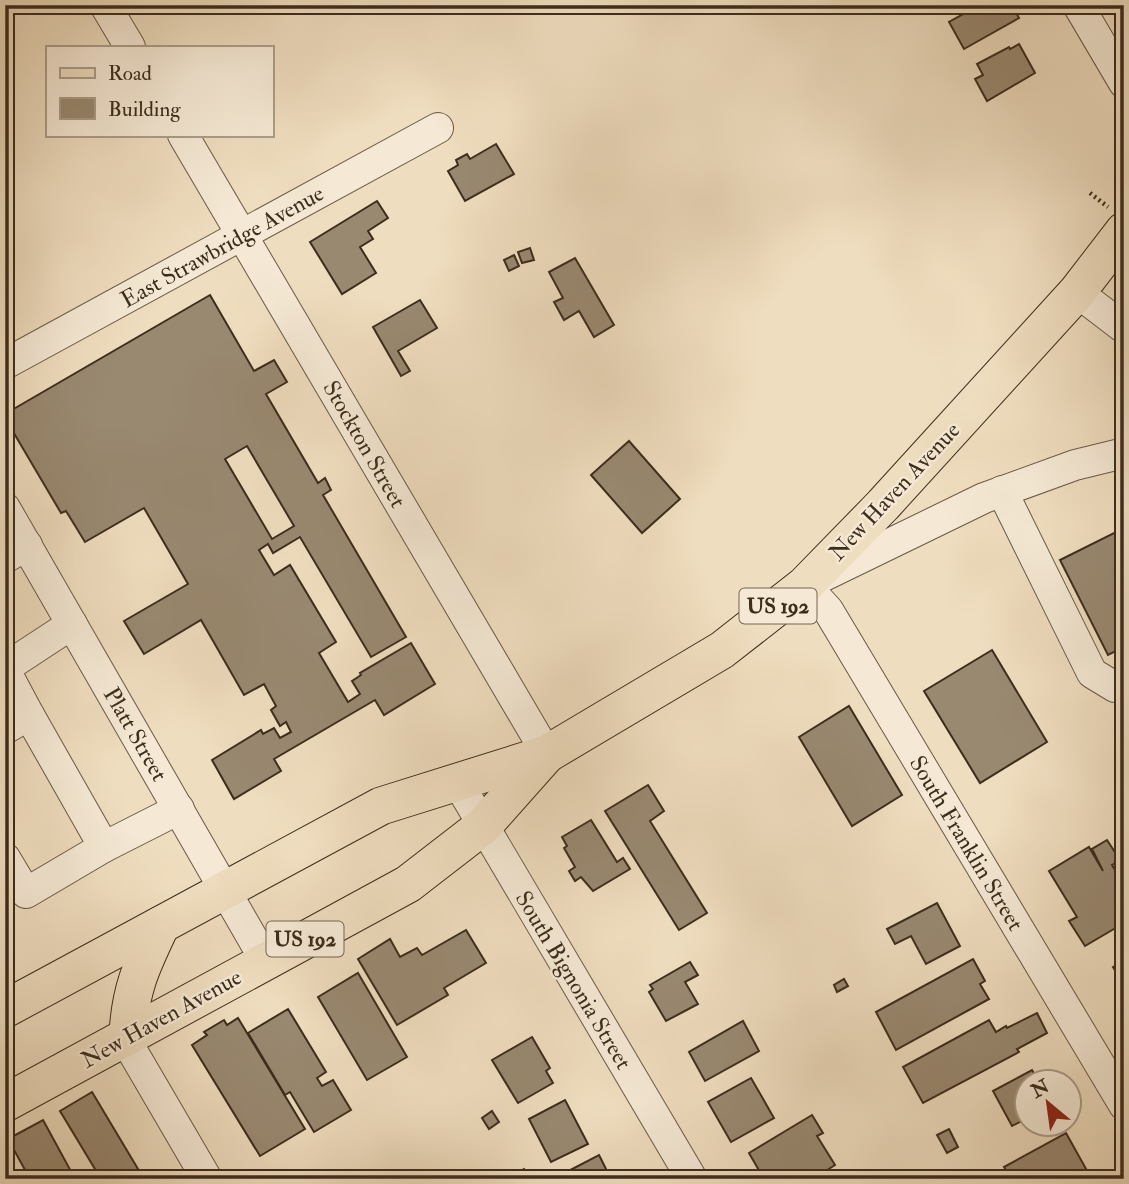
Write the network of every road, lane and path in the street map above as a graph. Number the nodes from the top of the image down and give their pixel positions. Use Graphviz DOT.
graph roads {
  1 [pos="105,5"];
  2 [pos="1088,9"];
  3 [pos="129,46"];
  4 [pos="1124,83"];
  5 [pos="438,128"];
  6 [pos="184,136"];
  7 [pos="1124,231"];
  8 [pos="243,235"];
  9 [pos="1077,292"];
  10 [pos="1124,328"];
  11 [pos="5,364"];
  12 [pos="1124,453"];
  13 [pos="1002,491"];
  14 [pos="5,508"];
  15 [pos="16,552"];
  16 [pos="806,585"];
  17 [pos="72,624"];
  18 [pos="5,669"];
  19 [pos="1115,687"];
  20 [pos="17,722"];
  21 [pos="547,754"];
  22 [pos="457,781"];
  23 [pos="179,809"];
  24 [pos="483,826"];
  25 [pos="104,847"];
  26 [pos="5,858"];
  27 [pos="226,889"];
  28 [pos="161,925"];
  29 [pos="265,960"];
  30 [pos="5,1009"];
  31 [pos="126,1036"];
  32 [pos="5,1104"];
  33 [pos="1124,1105"];
  34 [pos="207,1179"];
  35 [pos="692,1179"];
  1 -- 3 [label="street"];
  2 -- 4 [label="street"];
  5 -- 8 [label="street, East Strawbridge Avenue"];
  6 -- 8 [label="street, Stockton Street"];
  7 -- 9 [label="main road, US 192"];
  8 -- 11 [label="street, East Strawbridge Avenue"];
  8 -- 21 [label="street, Stockton Street"];
  9 -- 10 [label="street"];
  9 -- 16 [label="main road, New Haven Avenue / US 192"];
  12 -- 13 [label="street"];
  13 -- 16 [label="street"];
  13 -- 19 [label="street"];
  14 -- 15 [label="street, Platt Street"];
  15 -- 17 [label="street, Platt Street"];
  16 -- 21 [label="main road, New Haven Avenue / US 192"];
  16 -- 33 [label="street, South Franklin Street"];
  17 -- 18 [label="street"];
  17 -- 23 [label="street, Platt Street"];
  18 -- 20 [label="street"];
  20 -- 25 [label="street"];
  21 -- 22 [label="main road, New Haven Avenue / US 192"];
  21 -- 24 [label="main road, New Haven Avenue / US 192"];
  22 -- 24 [label="street, South Bignonia Street"];
  22 -- 27 [label="main road, New Haven Avenue / US 192"];
  23 -- 25 [label="street"];
  23 -- 27 [label="street, Platt Street"];
  24 -- 29 [label="main road, New Haven Avenue / US 192"];
  24 -- 35 [label="street, South Bignonia Street"];
  25 -- 26 [label="street"];
  27 -- 28 [label="main road, New Haven Avenue / US 192"];
  27 -- 29 [label="street, Platt Street"];
  28 -- 30 [label="main road, New Haven Avenue / US 192"];
  28 -- 31 [label="main road"];
  29 -- 31 [label="main road, New Haven Avenue / US 192"];
  31 -- 32 [label="main road, New Haven Avenue / US 192"];
  31 -- 34 [label="street"];
}
